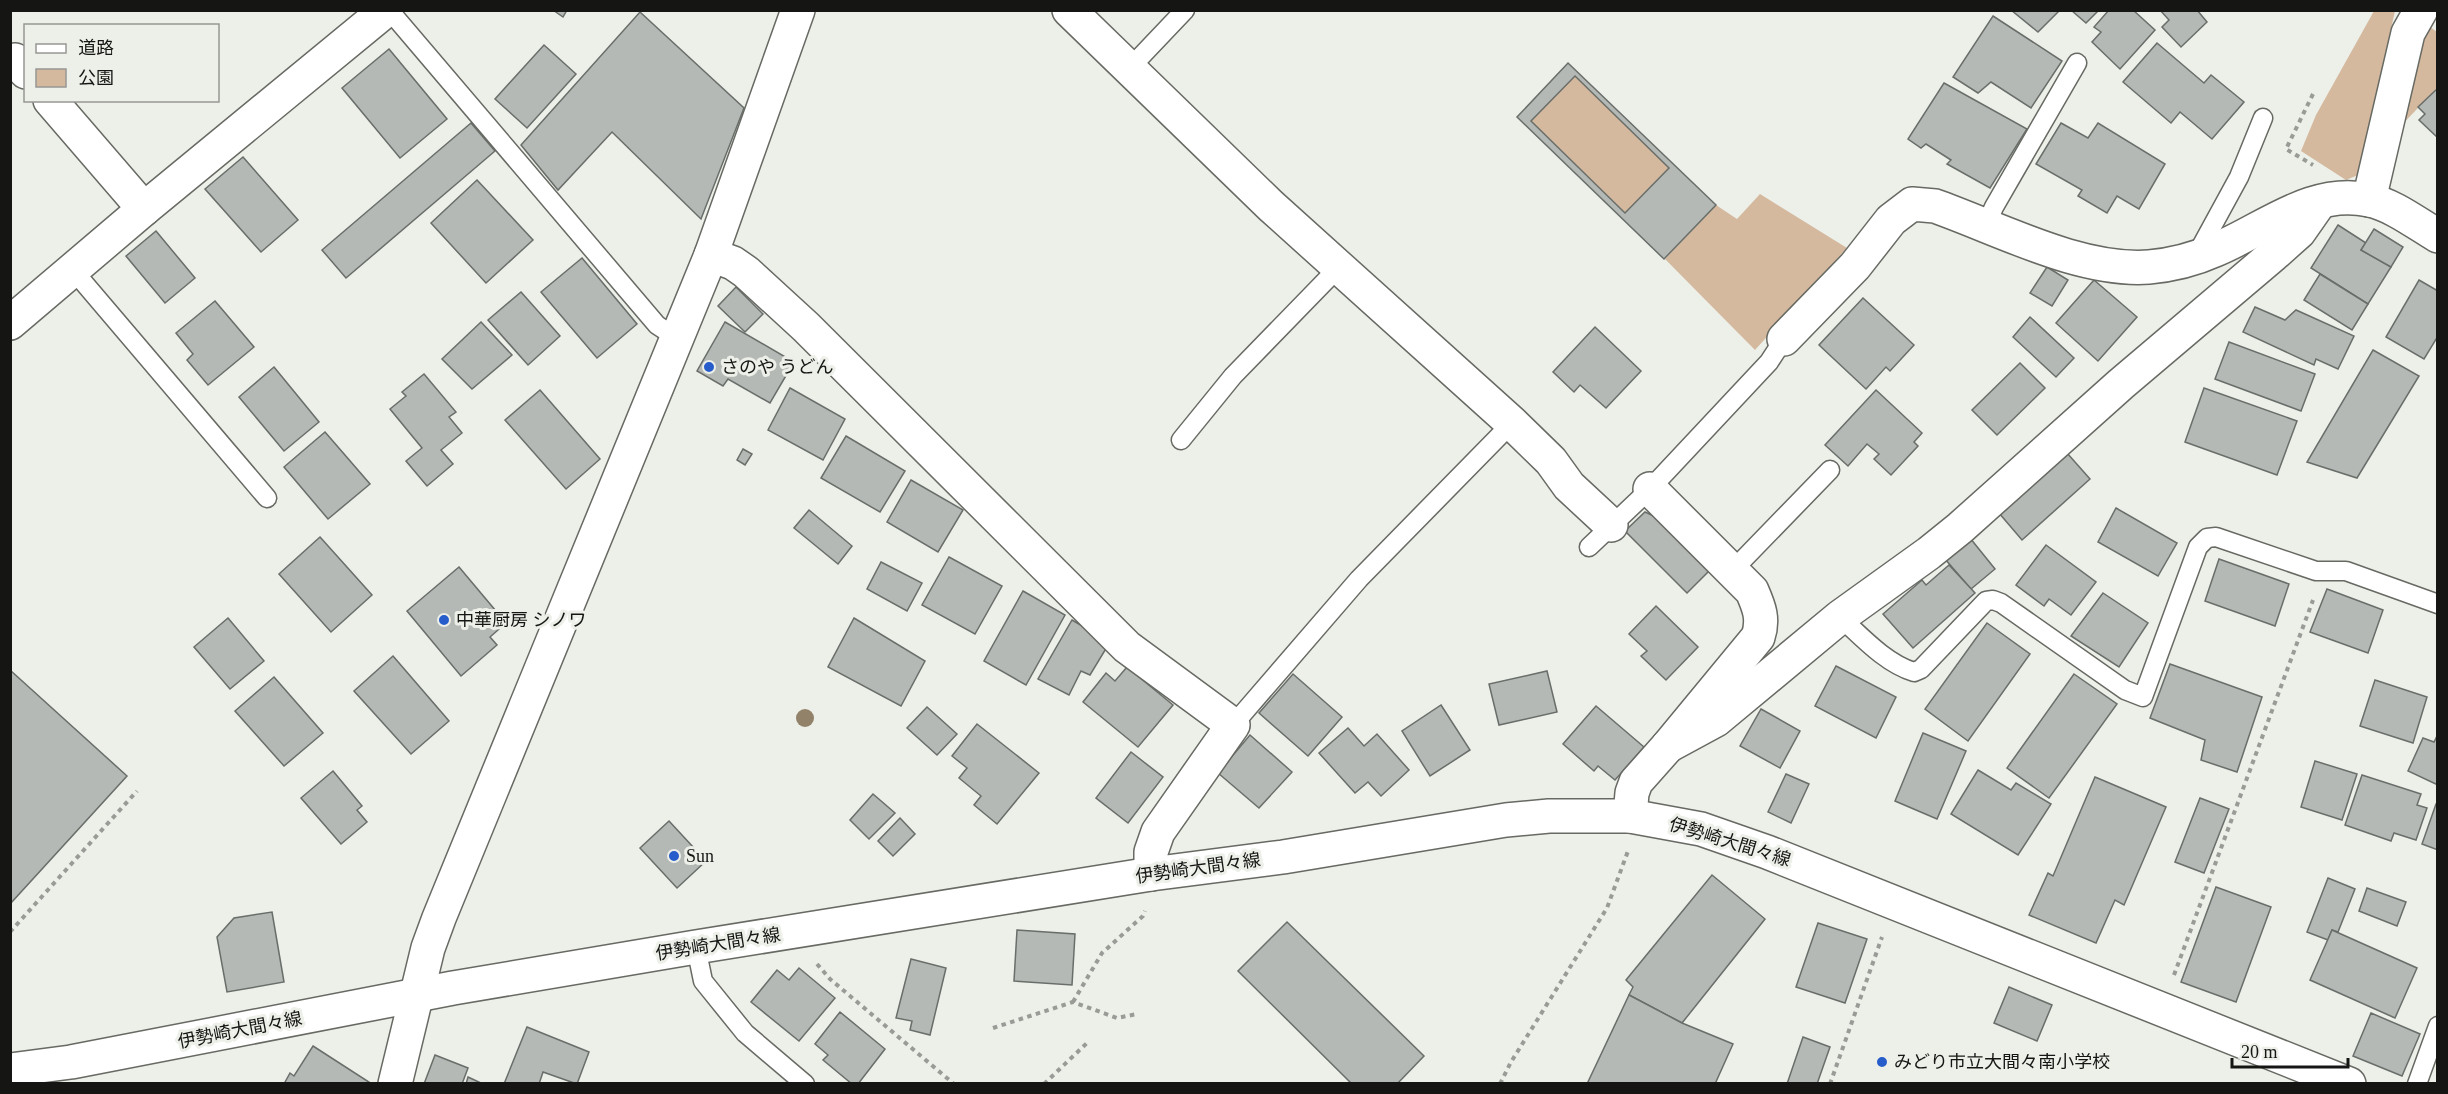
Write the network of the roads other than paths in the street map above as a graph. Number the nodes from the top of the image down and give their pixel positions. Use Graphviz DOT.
graph roads {
  1 [pos="388,10"];
  2 [pos="798,10"];
  3 [pos="1069,10"];
  4 [pos="1185,10"];
  5 [pos="2421,10"];
  6 [pos="2077,63"];
  7 [pos="1128,70"];
  8 [pos="52,102"];
  9 [pos="2263,118"];
  10 [pos="2369,200"];
  11 [pos="2320,202"];
  12 [pos="144,209"];
  13 [pos="1986,225"];
  14 [pos="2438,236"];
  15 [pos="711,255"];
  16 [pos="2196,258"];
  17 [pos="1338,267"];
  18 [pos="73,270"];
  19 [pos="10,323"];
  20 [pos="677,338"];
  21 [pos="1784,339"];
  22 [pos="1512,423"];
  23 [pos="1181,440"];
  24 [pos="1830,470"];
  25 [pos="1650,489"];
  26 [pos="267,498"];
  27 [pos="1600,536"];
  28 [pos="1732,571"];
  29 [pos="2438,604"];
  30 [pos="1839,617"];
  31 [pos="1233,725"];
  32 [pos="1668,746"];
  33 [pos="1630,816"];
  34 [pos="1150,874"];
  35 [pos="696,947"];
  36 [pos="416,995"];
  37 [pos="2438,1026"];
  38 [pos="10,1070"];
  39 [pos="394,1083"];
  40 [pos="806,1083"];
  41 [pos="2349,1083"];
  42 [pos="2416,1083"];
  1 -- 12 [label="street"];
  1 -- 20 [label="lane"];
  2 -- 15 [label="street"];
  3 -- 7 [label="street"];
  4 -- 7 [label="lane"];
  5 -- 10 [label="street"];
  6 -- 13 [label="lane"];
  7 -- 17 [label="street"];
  8 -- 12 [label="street"];
  9 -- 16 [label="lane"];
  10 -- 11 [label="street"];
  10 -- 14 [label="street"];
  11 -- 16 [label="street"];
  11 -- 30 [label="street"];
  12 -- 18 [label="street"];
  13 -- 16 [label="street"];
  13 -- 21 [label="street"];
  15 -- 20 [label="street"];
  15 -- 31 [label="street"];
  17 -- 22 [label="street"];
  17 -- 23 [label="lane"];
  18 -- 19 [label="street"];
  18 -- 26 [label="lane"];
  20 -- 36 [label="street"];
  21 -- 25 [label="lane"];
  22 -- 27 [label="street"];
  22 -- 31 [label="lane"];
  24 -- 28 [label="lane"];
  25 -- 27 [label="lane"];
  25 -- 28 [label="street"];
  28 -- 32 [label="street"];
  29 -- 30 [label="lane"];
  30 -- 32 [label="street"];
  31 -- 34 [label="street"];
  32 -- 33 [label="street"];
  33 -- 34 [label="street, 伊勢崎大間々線"];
  33 -- 41 [label="street, 伊勢崎大間々線"];
  34 -- 35 [label="street, 伊勢崎大間々線"];
  35 -- 36 [label="street, 伊勢崎大間々線"];
  35 -- 40 [label="lane"];
  36 -- 38 [label="street, 伊勢崎大間々線"];
  36 -- 39 [label="street"];
  37 -- 42 [label="lane"];
}
